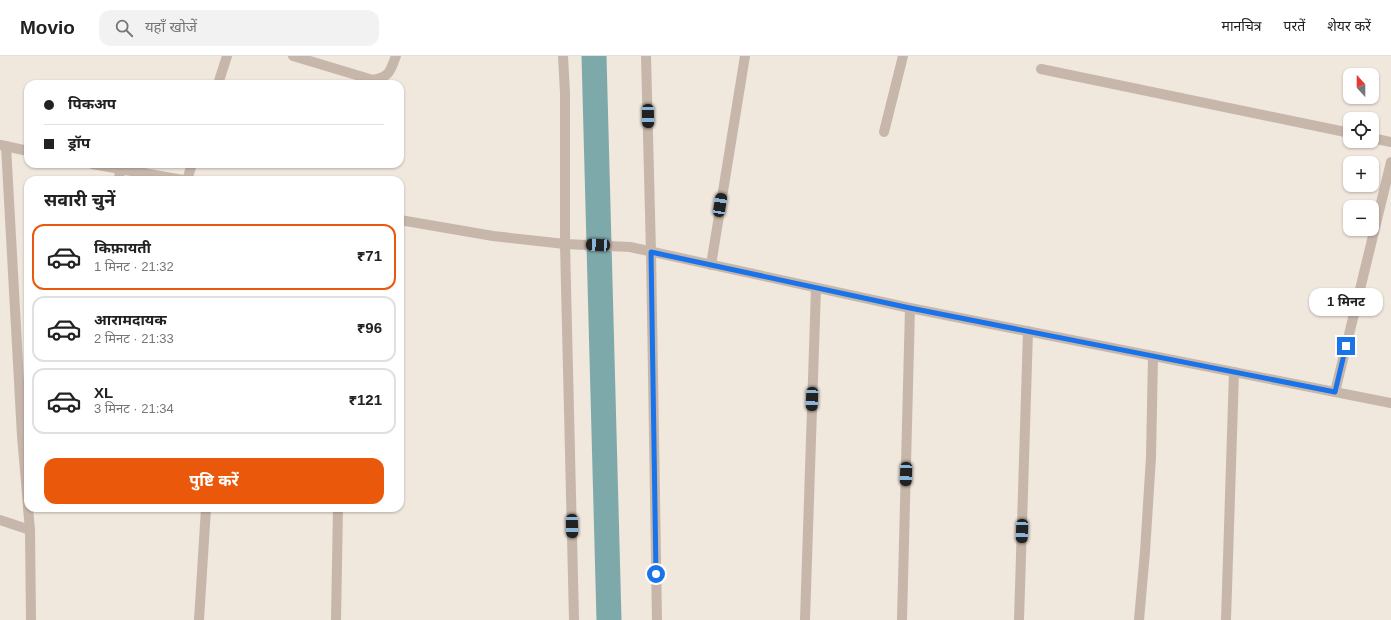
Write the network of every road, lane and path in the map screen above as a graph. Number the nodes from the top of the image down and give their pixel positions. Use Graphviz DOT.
graph roads {
  1 [pos="227,56"];
  2 [pos="293,56"];
  3 [pos="396,56"];
  4 [pos="563,56"];
  5 [pos="646,56"];
  6 [pos="745,56"];
  7 [pos="903,56"];
  8 [pos="1041,69"];
  9 [pos="219,80"];
  10 [pos="884,132"];
  11 [pos="1343,132"];
  12 [pos="1379,139"];
  13 [pos="1391,142"];
  14 [pos="3,145"];
  15 [pos="24,150"];
  16 [pos="1391,162"];
  17 [pos="114,168"];
  18 [pos="120,169"];
  19 [pos="119,176"];
  20 [pos="160,176"];
  21 [pos="404,221"];
  22 [pos="565,244"];
  23 [pos="651,252"];
  24 [pos="710,265"];
  25 [pos="816,288"];
  26 [pos="910,308"];
  27 [pos="1028,331"];
  28 [pos="1153,356"];
  29 [pos="1234,372"];
  30 [pos="1335,392"];
  31 [pos="1391,403"];
  32 [pos="24,460"];
  33 [pos="28,512"];
  34 [pos="206,512"];
  35 [pos="338,512"];
  36 [pos="0,520"];
  37 [pos="30,530"];
  38 [pos="31,620"];
  39 [pos="199,620"];
  40 [pos="336,620"];
  41 [pos="574,620"];
  42 [pos="657,620"];
  43 [pos="805,620"];
  44 [pos="902,620"];
  45 [pos="1019,620"];
  46 [pos="1139,620"];
  47 [pos="1226,620"];
  1 -- 9 [label="street"];
  2 -- 3 [label="street"];
  4 -- 22 [label="street"];
  5 -- 23 [label="street"];
  6 -- 24 [label="street"];
  7 -- 10 [label="street"];
  8 -- 11 [label="street"];
  12 -- 13 [label="street"];
  14 -- 15 [label="street"];
  14 -- 32 [label="street"];
  16 -- 30 [label="street"];
  17 -- 18 [label="street"];
  18 -- 19 [label="street"];
  18 -- 20 [label="street"];
  21 -- 22 [label="street"];
  22 -- 23 [label="street"];
  22 -- 41 [label="street"];
  23 -- 24 [label="street"];
  23 -- 42 [label="street"];
  24 -- 25 [label="street"];
  25 -- 26 [label="street"];
  25 -- 43 [label="street"];
  26 -- 27 [label="street"];
  26 -- 44 [label="street"];
  27 -- 28 [label="street"];
  27 -- 45 [label="street"];
  28 -- 29 [label="street"];
  28 -- 46 [label="street"];
  29 -- 30 [label="street"];
  29 -- 47 [label="street"];
  30 -- 31 [label="street"];
  33 -- 37 [label="street"];
  34 -- 39 [label="street"];
  35 -- 40 [label="street"];
  36 -- 37 [label="street"];
  37 -- 38 [label="street"];
}
